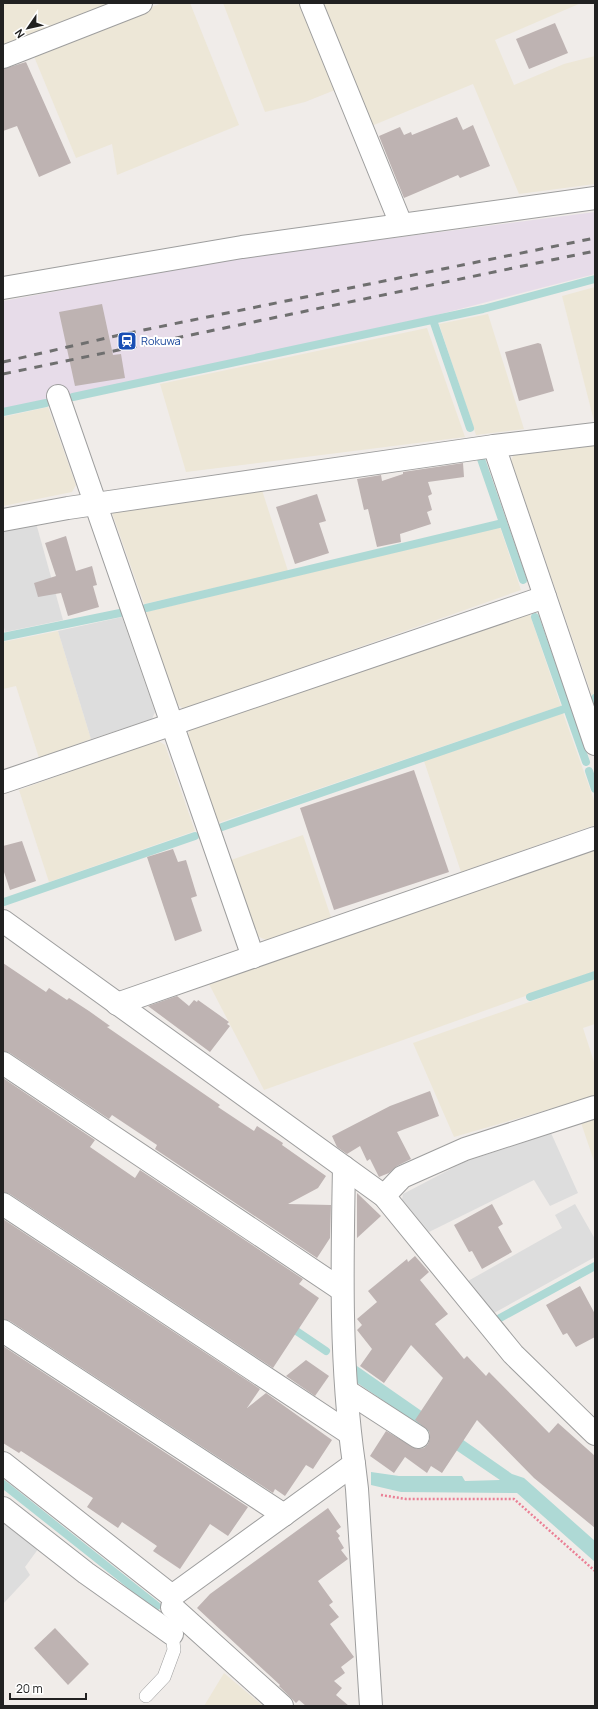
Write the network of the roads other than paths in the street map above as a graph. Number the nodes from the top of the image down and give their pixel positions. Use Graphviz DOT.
graph roads {
  1 [pos="141,3"];
  2 [pos="311,3"];
  3 [pos="3,57"];
  4 [pos="595,198"];
  5 [pos="401,224"];
  6 [pos="3,288"];
  7 [pos="58,396"];
  8 [pos="595,434"];
  9 [pos="494,446"];
  10 [pos="97,504"];
  11 [pos="3,520"];
  12 [pos="545,596"];
  13 [pos="172,724"];
  14 [pos="595,744"];
  15 [pos="3,782"];
  16 [pos="595,838"];
  17 [pos="3,921"];
  18 [pos="253,957"];
  19 [pos="117,1004"];
  20 [pos="3,1063"];
  21 [pos="595,1107"];
  22 [pos="344,1167"];
  23 [pos="384,1196"];
  24 [pos="3,1204"];
  25 [pos="342,1290"];
  26 [pos="3,1331"];
  27 [pos="347,1391"];
  28 [pos="349,1433"];
  29 [pos="595,1434"];
  30 [pos="418,1436"];
  31 [pos="3,1463"];
  32 [pos="354,1464"];
  33 [pos="3,1508"];
  34 [pos="284,1515"];
  35 [pos="172,1602"];
  36 [pos="172,1634"];
  37 [pos="146,1696"];
  38 [pos="282,1706"];
  39 [pos="371,1706"];
  1 -- 3 [label="street"];
  2 -- 5 [label="street"];
  4 -- 5 [label="street"];
  5 -- 6 [label="street"];
  7 -- 10 [label="street"];
  8 -- 9 [label="street"];
  9 -- 10 [label="street"];
  9 -- 12 [label="street"];
  10 -- 11 [label="street"];
  10 -- 13 [label="street"];
  12 -- 13 [label="street"];
  12 -- 14 [label="street"];
  13 -- 15 [label="street"];
  13 -- 18 [label="street"];
  16 -- 18 [label="street"];
  17 -- 19 [label="street"];
  18 -- 19 [label="street"];
  19 -- 22 [label="street"];
  20 -- 25 [label="street"];
  21 -- 23 [label="street"];
  22 -- 23 [label="street"];
  22 -- 25 [label="street"];
  23 -- 29 [label="street"];
  24 -- 28 [label="street"];
  25 -- 27 [label="street"];
  26 -- 34 [label="street"];
  27 -- 28 [label="street"];
  27 -- 30 [label="street"];
  28 -- 32 [label="street"];
  31 -- 35 [label="street"];
  32 -- 34 [label="street"];
  32 -- 39 [label="street"];
  33 -- 36 [label="street"];
  34 -- 35 [label="street"];
  35 -- 36 [label="street"];
  35 -- 38 [label="street"];
  36 -- 37 [label="lane"];
}
